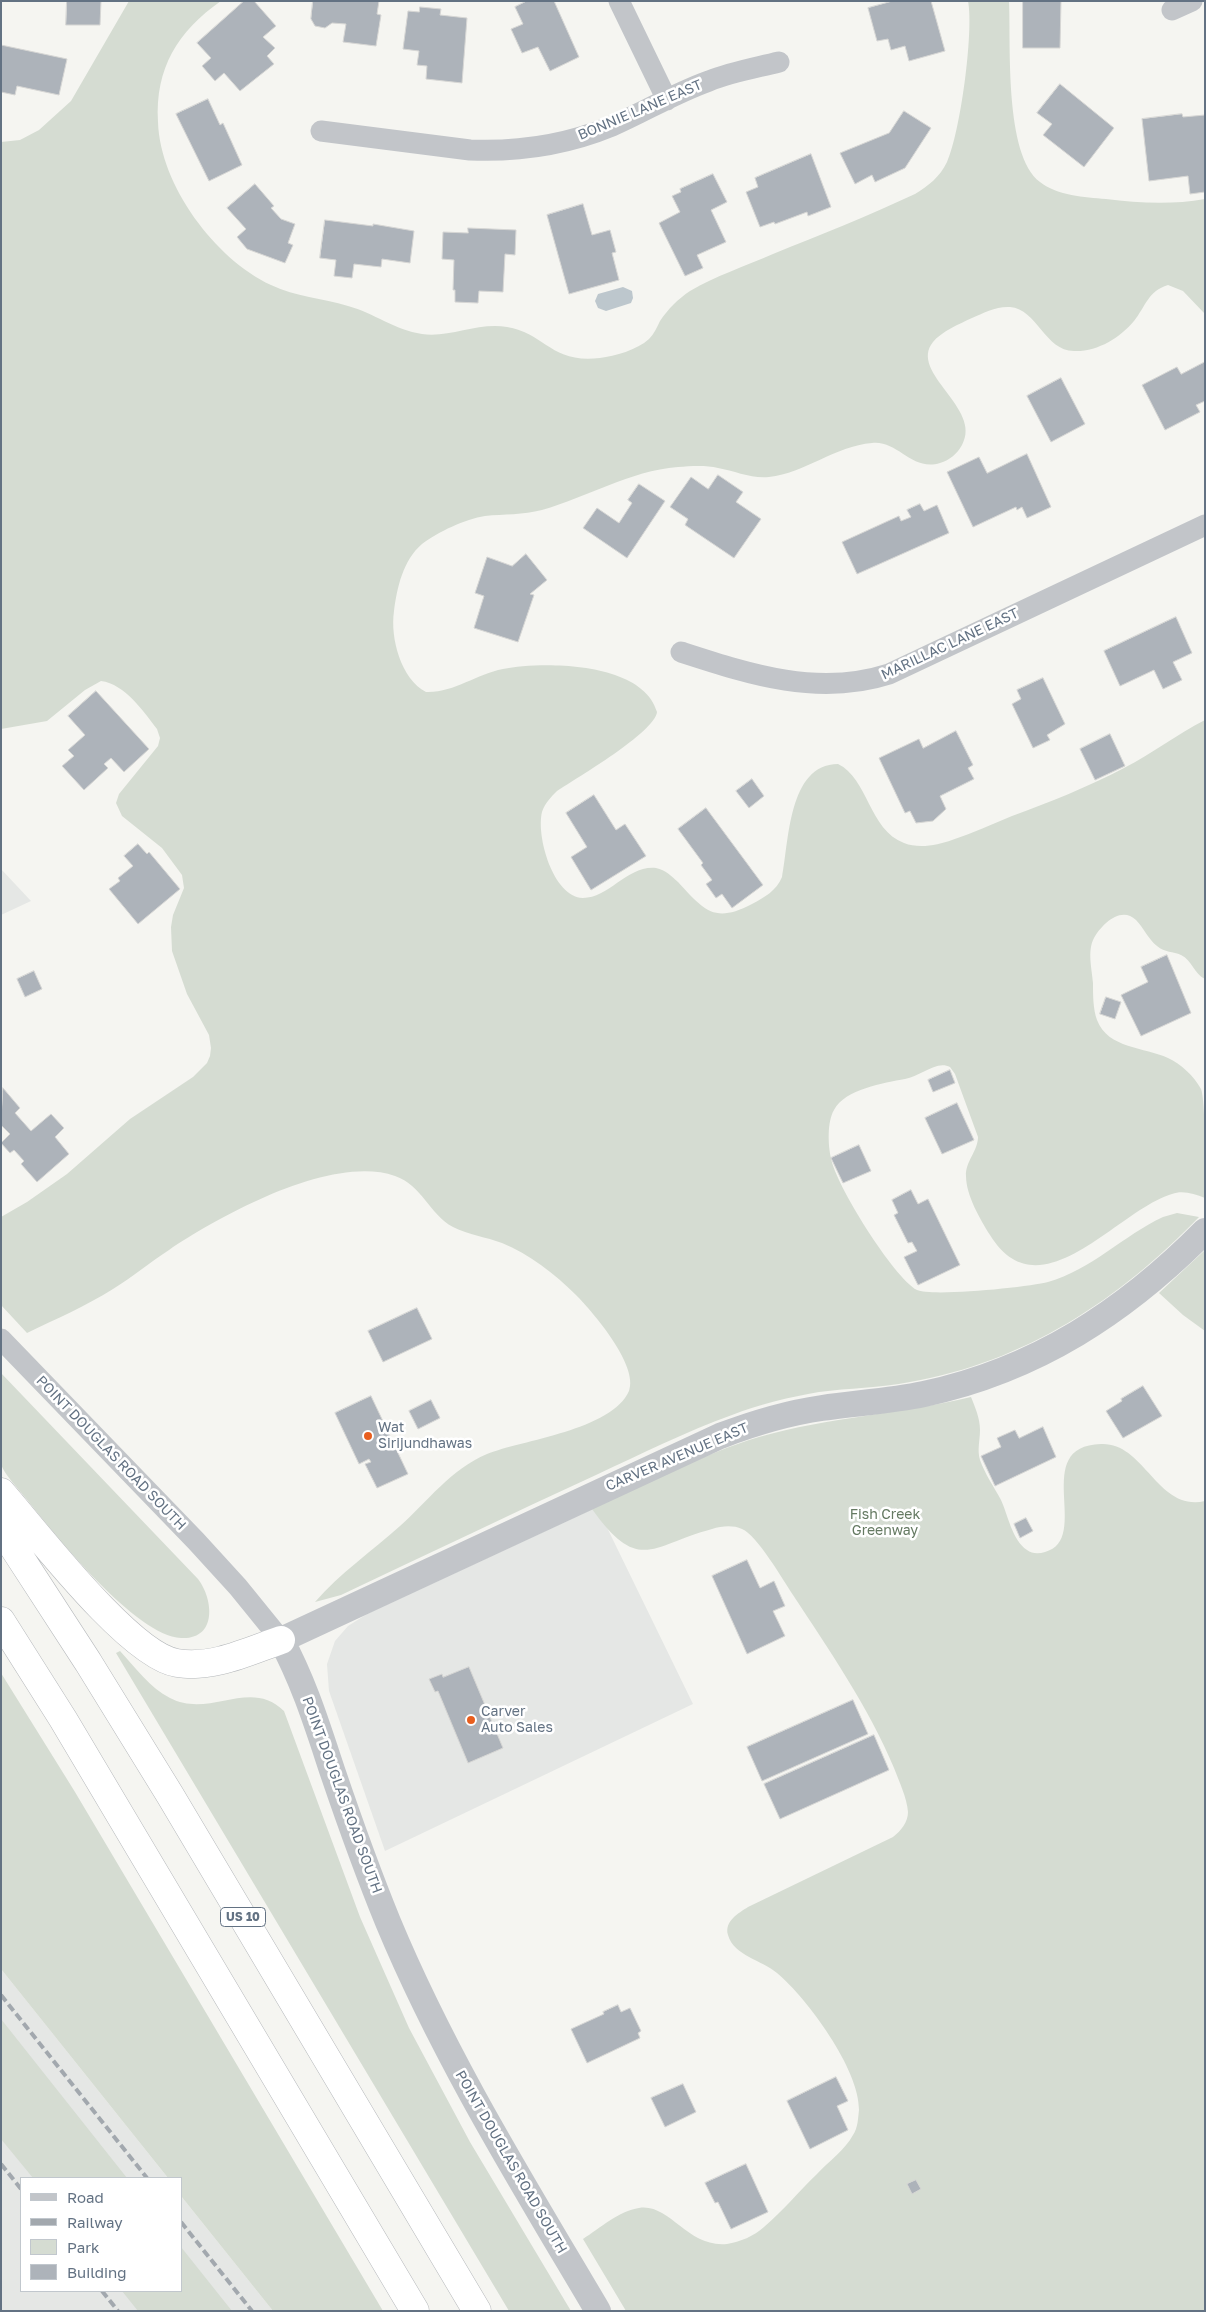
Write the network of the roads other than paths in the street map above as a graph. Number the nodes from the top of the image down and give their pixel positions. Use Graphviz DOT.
graph roads {
  1 [pos="619,1"];
  2 [pos="1192,1"];
  3 [pos="1172,10"];
  4 [pos="779,62"];
  5 [pos="667,100"];
  6 [pos="321,131"];
  7 [pos="1205,525"];
  8 [pos="681,652"];
  9 [pos="1205,1231"];
  10 [pos="1,1339"];
  11 [pos="1,1492"];
  12 [pos="1,1528"];
  13 [pos="1,1621"];
  14 [pos="281,1640"];
  15 [pos="415,2311"];
  16 [pos="477,2311"];
  17 [pos="598,2311"];
  1 -- 5 [label="street"];
  2 -- 3 [label="street"];
  4 -- 5 [label="street, BONNIE LANE EAST"];
  5 -- 6 [label="street, BONNIE LANE EAST"];
  7 -- 8 [label="street, MARILLAC LANE EAST"];
  9 -- 14 [label="street, CARVER AVENUE EAST"];
  10 -- 14 [label="street, POINT DOUGLAS ROAD SOUTH"];
  11 -- 14 [label="highway"];
  12 -- 16 [label="highway, US 10"];
  13 -- 15 [label="highway"];
  14 -- 17 [label="street, POINT DOUGLAS ROAD SOUTH"];
}
